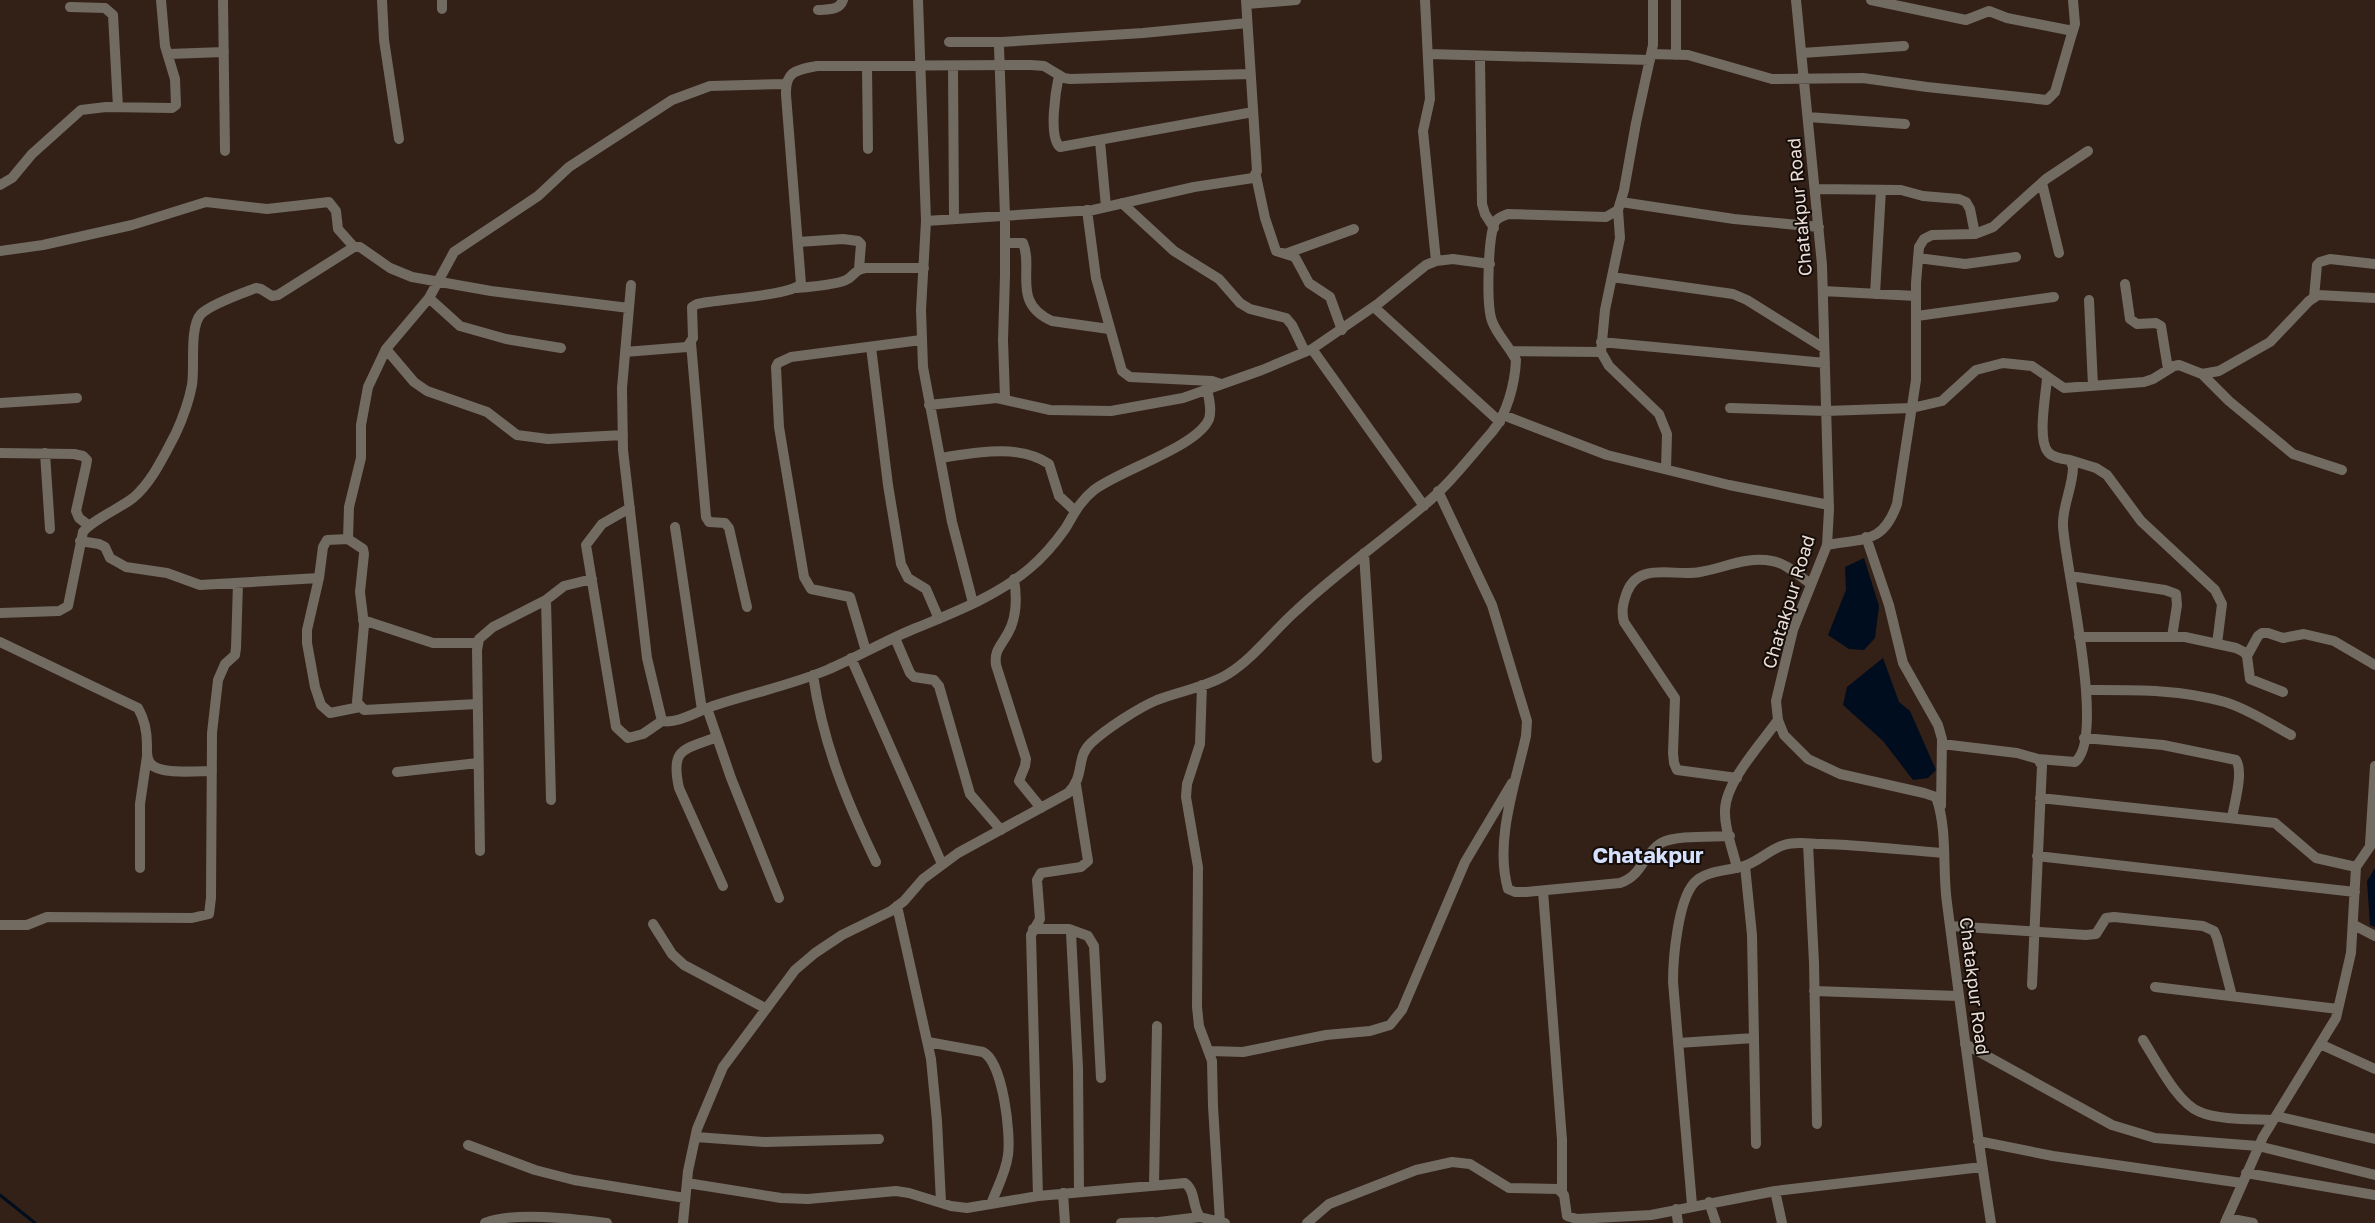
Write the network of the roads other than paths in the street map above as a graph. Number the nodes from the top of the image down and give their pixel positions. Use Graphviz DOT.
graph roads {
  1 [pos="160,0"];
  2 [pos="223,0"];
  3 [pos="382,0"];
  4 [pos="843,0"];
  5 [pos="918,0"];
  6 [pos="1296,0"];
  7 [pos="1425,0"];
  8 [pos="1653,0"];
  9 [pos="1676,0"];
  10 [pos="1796,0"];
  11 [pos="1870,0"];
  12 [pos="2073,0"];
  13 [pos="1246,2"];
  14 [pos="70,7"];
  15 [pos="818,10"];
  16 [pos="1247,23"];
  17 [pos="2073,30"];
  18 [pos="950,42"];
  19 [pos="1001,42"];
  20 [pos="1904,46"];
  21 [pos="224,52"];
  22 [pos="168,54"];
  23 [pos="1428,54"];
  24 [pos="1676,54"];
  25 [pos="1802,54"];
  26 [pos="1480,57"];
  27 [pos="1651,57"];
  28 [pos="867,66"];
  29 [pos="922,66"];
  30 [pos="953,66"];
  31 [pos="1001,66"];
  32 [pos="1059,74"];
  33 [pos="1250,74"];
  34 [pos="1805,77"];
  35 [pos="785,84"];
  36 [pos="118,107"];
  37 [pos="1253,112"];
  38 [pos="1808,116"];
  39 [pos="1905,124"];
  40 [pos="398,139"];
  41 [pos="1100,140"];
  42 [pos="868,149"];
  43 [pos="225,151"];
  44 [pos="2088,151"];
  45 [pos="1256,176"];
  46 [pos="2042,183"];
  47 [pos="0,185"];
  48 [pos="1815,190"];
  49 [pos="1881,190"];
  50 [pos="1122,203"];
  51 [pos="1620,206"];
  52 [pos="1106,207"];
  53 [pos="1087,210"];
  54 [pos="1004,216"];
  55 [pos="954,219"];
  56 [pos="926,220"];
  57 [pos="1818,227"];
  58 [pos="1494,228"];
  59 [pos="1354,229"];
  60 [pos="1974,234"];
  61 [pos="798,242"];
  62 [pos="1005,243"];
  63 [pos="354,246"];
  64 [pos="0,252"];
  65 [pos="2059,253"];
  66 [pos="1284,255"];
  67 [pos="1918,258"];
  68 [pos="2016,258"];
  69 [pos="1436,261"];
  70 [pos="1490,264"];
  71 [pos="2375,264"];
  72 [pos="924,268"];
  73 [pos="859,269"];
  74 [pos="1612,277"];
  75 [pos="439,280"];
  76 [pos="2125,284"];
  77 [pos="631,285"];
  78 [pos="797,288"];
  79 [pos="1823,291"];
  80 [pos="1875,294"];
  81 [pos="1916,296"];
  82 [pos="2314,296"];
  83 [pos="2054,297"];
  84 [pos="429,298"];
  85 [pos="2375,298"];
  86 [pos="2089,300"];
  87 [pos="1374,307"];
  88 [pos="629,308"];
  89 [pos="1917,316"];
  90 [pos="1109,329"];
  91 [pos="1342,330"];
  92 [pos="921,340"];
  93 [pos="692,343"];
  94 [pos="872,346"];
  95 [pos="1601,347"];
  96 [pos="561,348"];
  97 [pos="1824,348"];
  98 [pos="386,350"];
  99 [pos="1309,350"];
  100 [pos="1511,351"];
  101 [pos="625,352"];
  102 [pos="1825,363"];
  103 [pos="2168,369"];
  104 [pos="2202,374"];
  105 [pos="2047,378"];
  106 [pos="1221,384"];
  107 [pos="2093,386"];
  108 [pos="1207,389"];
  109 [pos="77,398"];
  110 [pos="1005,398"];
  111 [pos="0,403"];
  112 [pos="929,405"];
  113 [pos="1730,408"];
  114 [pos="1912,408"];
  115 [pos="1826,411"];
  116 [pos="1501,418"];
  117 [pos="623,435"];
  118 [pos="0,453"];
  119 [pos="45,453"];
  120 [pos="940,458"];
  121 [pos="2070,460"];
  122 [pos="1666,469"];
  123 [pos="2342,470"];
  124 [pos="1438,491"];
  125 [pos="1829,505"];
  126 [pos="1424,506"];
  127 [pos="630,508"];
  128 [pos="1074,511"];
  129 [pos="88,525"];
  130 [pos="675,527"];
  131 [pos="50,529"];
  132 [pos="1866,537"];
  133 [pos="348,539"];
  134 [pos="80,542"];
  135 [pos="1827,544"];
  136 [pos="1364,553"];
  137 [pos="2070,576"];
  138 [pos="319,578"];
  139 [pos="592,579"];
  140 [pos="1014,579"];
  141 [pos="238,583"];
  142 [pos="1811,584"];
  143 [pos="546,600"];
  144 [pos="973,604"];
  145 [pos="747,607"];
  146 [pos="0,613"];
  147 [pos="939,619"];
  148 [pos="364,620"];
  149 [pos="2079,636"];
  150 [pos="2172,637"];
  151 [pos="895,638"];
  152 [pos="0,642"];
  153 [pos="478,643"];
  154 [pos="2217,644"];
  155 [pos="866,651"];
  156 [pos="2247,656"];
  157 [pos="851,658"];
  158 [pos="2375,665"];
  159 [pos="813,675"];
  160 [pos="1202,685"];
  161 [pos="2086,690"];
  162 [pos="2282,692"];
  163 [pos="477,704"];
  164 [pos="360,707"];
  165 [pos="705,709"];
  166 [pos="1778,720"];
  167 [pos="662,721"];
  168 [pos="2290,734"];
  169 [pos="717,737"];
  170 [pos="2084,738"];
  171 [pos="1942,744"];
  172 [pos="147,756"];
  173 [pos="1377,758"];
  174 [pos="2038,759"];
  175 [pos="478,763"];
  176 [pos="2375,766"];
  177 [pos="212,771"];
  178 [pos="397,772"];
  179 [pos="1518,774"];
  180 [pos="1737,778"];
  181 [pos="1076,785"];
  182 [pos="2040,798"];
  183 [pos="551,800"];
  184 [pos="1041,808"];
  185 [pos="1941,812"];
  186 [pos="2232,818"];
  187 [pos="1001,830"];
  188 [pos="1730,836"];
  189 [pos="2373,842"];
  190 [pos="1808,844"];
  191 [pos="480,851"];
  192 [pos="1943,853"];
  193 [pos="2037,856"];
  194 [pos="876,862"];
  195 [pos="942,864"];
  196 [pos="1741,867"];
  197 [pos="2356,867"];
  198 [pos="140,868"];
  199 [pos="722,886"];
  200 [pos="1543,892"];
  201 [pos="2355,892"];
  202 [pos="779,898"];
  203 [pos="897,906"];
  204 [pos="653,924"];
  205 [pos="0,925"];
  206 [pos="2354,925"];
  207 [pos="1950,926"];
  208 [pos="1068,929"];
  209 [pos="1033,930"];
  210 [pos="2034,932"];
  211 [pos="2375,936"];
  212 [pos="2032,985"];
  213 [pos="2155,987"];
  214 [pos="1814,991"];
  215 [pos="1958,996"];
  216 [pos="2232,996"];
  217 [pos="765,1008"];
  218 [pos="2338,1010"];
  219 [pos="1157,1026"];
  220 [pos="1754,1038"];
  221 [pos="2142,1040"];
  222 [pos="928,1042"];
  223 [pos="1678,1043"];
  224 [pos="1965,1044"];
  225 [pos="2320,1044"];
  226 [pos="1210,1051"];
  227 [pos="2375,1069"];
  228 [pos="1101,1078"];
  229 [pos="2274,1118"];
  230 [pos="1817,1124"];
  231 [pos="696,1137"];
  232 [pos="879,1139"];
  233 [pos="2375,1139"];
  234 [pos="1978,1141"];
  235 [pos="1756,1144"];
  236 [pos="468,1145"];
  237 [pos="2258,1146"];
  238 [pos="1982,1167"];
  239 [pos="2375,1176"];
  240 [pos="2244,1178"];
  241 [pos="687,1183"];
  242 [pos="1154,1185"];
  243 [pos="1562,1191"];
  244 [pos="1775,1191"];
  245 [pos="1079,1192"];
  246 [pos="1063,1193"];
  247 [pos="2375,1195"];
  248 [pos="1038,1196"];
  249 [pos="685,1198"];
  250 [pos="941,1202"];
  251 [pos="1709,1202"];
  252 [pos="991,1204"];
  253 [pos="1692,1205"];
  254 [pos="1676,1209"];
  255 [pos="1200,1217"];
  256 [pos="1578,1221"];
  257 [pos="2226,1221"];
  258 [pos="1220,1222"];
  259 [pos="485,1223"];
  260 [pos="608,1223"];
  261 [pos="684,1223"];
  262 [pos="1065,1223"];
  263 [pos="1120,1223"];
  264 [pos="1151,1223"];
  265 [pos="1225,1223"];
  266 [pos="1307,1223"];
  267 [pos="1678,1223"];
  268 [pos="1716,1223"];
  269 [pos="1782,1223"];
  270 [pos="1991,1223"];
  271 [pos="2253,1223"];
  1 -- 22 [label="street"];
  2 -- 21 [label="street"];
  3 -- 40 [label="street"];
  4 -- 15 [label="street"];
  5 -- 29 [label="street"];
  6 -- 13 [label="street"];
  7 -- 23 [label="street"];
  8 -- 27 [label="street"];
  9 -- 24 [label="street"];
  10 -- 25 [label="street, Chatakpur Road"];
  11 -- 17 [label="street"];
  12 -- 17 [label="street"];
  13 -- 16 [label="street"];
  14 -- 36 [label="street"];
  16 -- 19 [label="street"];
  16 -- 33 [label="street"];
  17 -- 34 [label="street"];
  18 -- 19 [label="street"];
  19 -- 31 [label="street"];
  20 -- 25 [label="street"];
  21 -- 22 [label="street"];
  21 -- 43 [label="street"];
  22 -- 36 [label="street"];
  23 -- 26 [label="street"];
  23 -- 69 [label="street"];
  24 -- 27 [label="street"];
  24 -- 34 [label="street"];
  25 -- 34 [label="street, Chatakpur Road"];
  26 -- 27 [label="street"];
  26 -- 58 [label="street"];
  27 -- 51 [label="street"];
  28 -- 29 [label="street"];
  28 -- 35 [label="street"];
  28 -- 42 [label="street"];
  29 -- 30 [label="street"];
  29 -- 56 [label="street"];
  30 -- 31 [label="street"];
  30 -- 55 [label="street"];
  31 -- 32 [label="street"];
  31 -- 54 [label="street"];
  32 -- 33 [label="street"];
  32 -- 41 [label="street"];
  33 -- 37 [label="street"];
  34 -- 38 [label="street, Chatakpur Road"];
  35 -- 61 [label="street"];
  35 -- 75 [label="street"];
  36 -- 47 [label="street"];
  37 -- 41 [label="street"];
  37 -- 45 [label="street"];
  38 -- 39 [label="street"];
  38 -- 48 [label="street, Chatakpur Road"];
  41 -- 52 [label="street"];
  44 -- 46 [label="street"];
  45 -- 50 [label="street"];
  45 -- 66 [label="street"];
  46 -- 60 [label="street"];
  46 -- 65 [label="street"];
  48 -- 49 [label="street"];
  48 -- 57 [label="street, Chatakpur Road"];
  49 -- 60 [label="street"];
  49 -- 80 [label="street"];
  50 -- 52 [label="street"];
  50 -- 99 [label="street"];
  51 -- 57 [label="street"];
  51 -- 58 [label="street"];
  51 -- 74 [label="street"];
  52 -- 53 [label="street"];
  53 -- 54 [label="street"];
  53 -- 90 [label="street"];
  54 -- 55 [label="street"];
  54 -- 62 [label="street"];
  55 -- 56 [label="street"];
  56 -- 72 [label="street"];
  57 -- 79 [label="street, Chatakpur Road"];
  58 -- 70 [label="street"];
  59 -- 66 [label="street"];
  60 -- 67 [label="street"];
  61 -- 73 [label="street"];
  61 -- 78 [label="street"];
  62 -- 90 [label="street"];
  62 -- 110 [label="street"];
  63 -- 64 [label="street"];
  63 -- 75 [label="street"];
  63 -- 129 [label="street"];
  66 -- 91 [label="street"];
  67 -- 68 [label="street"];
  67 -- 81 [label="street"];
  69 -- 70 [label="street"];
  69 -- 87 [label="street"];
  70 -- 100 [label="street"];
  71 -- 82 [label="street"];
  72 -- 73 [label="street"];
  72 -- 92 [label="street"];
  73 -- 78 [label="street"];
  74 -- 95 [label="street"];
  74 -- 97 [label="street"];
  75 -- 84 [label="street"];
  75 -- 88 [label="street"];
  76 -- 103 [label="street"];
  77 -- 88 [label="street"];
  78 -- 93 [label="street"];
  79 -- 80 [label="street"];
  79 -- 97 [label="street, Chatakpur Road"];
  80 -- 81 [label="street"];
  81 -- 89 [label="street"];
  82 -- 85 [label="street"];
  82 -- 104 [label="street"];
  83 -- 89 [label="street"];
  84 -- 96 [label="street"];
  84 -- 98 [label="street"];
  86 -- 107 [label="street"];
  87 -- 91 [label="street"];
  87 -- 116 [label="street"];
  88 -- 101 [label="street"];
  89 -- 114 [label="street"];
  90 -- 106 [label="street"];
  91 -- 99 [label="street"];
  92 -- 94 [label="street"];
  92 -- 112 [label="street"];
  93 -- 101 [label="street"];
  93 -- 145 [label="street"];
  94 -- 147 [label="street"];
  94 -- 155 [label="street"];
  95 -- 100 [label="street"];
  95 -- 102 [label="street"];
  95 -- 122 [label="street"];
  97 -- 102 [label="street, Chatakpur Road"];
  98 -- 117 [label="street"];
  98 -- 133 [label="street"];
  99 -- 106 [label="street"];
  99 -- 126 [label="street"];
  100 -- 116 [label="street"];
  101 -- 117 [label="street"];
  102 -- 115 [label="street, Chatakpur Road"];
  103 -- 104 [label="street"];
  103 -- 107 [label="street"];
  104 -- 123 [label="street"];
  105 -- 107 [label="street"];
  105 -- 114 [label="street"];
  105 -- 121 [label="street"];
  106 -- 108 [label="street"];
  108 -- 110 [label="street"];
  108 -- 128 [label="street"];
  109 -- 111 [label="street"];
  110 -- 112 [label="street"];
  112 -- 120 [label="street"];
  113 -- 115 [label="street"];
  114 -- 115 [label="street"];
  114 -- 132 [label="street"];
  115 -- 125 [label="street, Chatakpur Road"];
  116 -- 122 [label="street"];
  116 -- 124 [label="street"];
  117 -- 127 [label="street"];
  118 -- 119 [label="street"];
  119 -- 129 [label="street"];
  119 -- 131 [label="street"];
  120 -- 128 [label="street"];
  120 -- 144 [label="street"];
  121 -- 137 [label="street"];
  121 -- 154 [label="street"];
  122 -- 125 [label="street"];
  124 -- 126 [label="street"];
  124 -- 179 [label="street"];
  125 -- 135 [label="street, Chatakpur Road"];
  126 -- 136 [label="street"];
  127 -- 139 [label="street"];
  127 -- 167 [label="street"];
  128 -- 140 [label="street"];
  129 -- 134 [label="street"];
  130 -- 165 [label="street"];
  132 -- 135 [label="street"];
  132 -- 171 [label="street"];
  133 -- 138 [label="street"];
  133 -- 148 [label="street"];
  134 -- 141 [label="street"];
  134 -- 146 [label="street"];
  135 -- 142 [label="street, Chatakpur Road"];
  136 -- 160 [label="street"];
  136 -- 173 [label="street"];
  137 -- 149 [label="street"];
  137 -- 150 [label="street"];
  138 -- 141 [label="street"];
  138 -- 164 [label="street"];
  139 -- 143 [label="street"];
  139 -- 167 [label="street"];
  140 -- 144 [label="street"];
  140 -- 184 [label="street"];
  141 -- 177 [label="street"];
  142 -- 166 [label="street, Chatakpur Road"];
  142 -- 180 [label="street"];
  143 -- 153 [label="street"];
  143 -- 183 [label="street"];
  144 -- 147 [label="street"];
  147 -- 151 [label="street"];
  148 -- 153 [label="street"];
  148 -- 164 [label="street"];
  149 -- 150 [label="street"];
  149 -- 161 [label="street"];
  150 -- 154 [label="street"];
  151 -- 155 [label="street"];
  151 -- 187 [label="street"];
  152 -- 172 [label="street"];
  153 -- 163 [label="street"];
  154 -- 156 [label="street"];
  155 -- 157 [label="street"];
  156 -- 158 [label="street"];
  156 -- 162 [label="street"];
  157 -- 159 [label="street"];
  157 -- 195 [label="street"];
  159 -- 165 [label="street"];
  159 -- 194 [label="street"];
  160 -- 181 [label="street"];
  160 -- 226 [label="street"];
  161 -- 168 [label="street"];
  161 -- 170 [label="street"];
  163 -- 164 [label="street"];
  163 -- 175 [label="street"];
  165 -- 167 [label="street"];
  165 -- 169 [label="street"];
  166 -- 180 [label="street"];
  166 -- 185 [label="street, Chatakpur Road"];
  169 -- 199 [label="street"];
  169 -- 202 [label="street"];
  170 -- 174 [label="street"];
  170 -- 186 [label="street"];
  171 -- 174 [label="street"];
  171 -- 185 [label="street"];
  172 -- 177 [label="street"];
  172 -- 198 [label="street"];
  174 -- 182 [label="street"];
  175 -- 178 [label="street"];
  175 -- 191 [label="street"];
  176 -- 189 [label="street"];
  177 -- 205 [label="street"];
  179 -- 200 [label="street"];
  179 -- 226 [label="street"];
  180 -- 188 [label="street"];
  181 -- 184 [label="street"];
  181 -- 209 [label="street"];
  182 -- 186 [label="street"];
  182 -- 193 [label="street"];
  184 -- 187 [label="street"];
  185 -- 192 [label="street, Chatakpur Road"];
  186 -- 197 [label="street"];
  187 -- 195 [label="street"];
  188 -- 196 [label="street"];
  188 -- 200 [label="street"];
  189 -- 197 [label="street"];
  190 -- 192 [label="street"];
  190 -- 196 [label="street"];
  190 -- 214 [label="street"];
  192 -- 207 [label="street, Chatakpur Road"];
  193 -- 201 [label="street"];
  193 -- 210 [label="street"];
  195 -- 203 [label="street"];
  196 -- 220 [label="street"];
  196 -- 223 [label="street"];
  197 -- 201 [label="street"];
  200 -- 243 [label="street"];
  201 -- 206 [label="street"];
  203 -- 217 [label="street"];
  203 -- 222 [label="street"];
  204 -- 217 [label="street"];
  206 -- 211 [label="street"];
  206 -- 218 [label="street"];
  207 -- 210 [label="street"];
  207 -- 215 [label="street, Chatakpur Road"];
  208 -- 209 [label="street"];
  208 -- 228 [label="street"];
  208 -- 245 [label="street"];
  209 -- 248 [label="street"];
  210 -- 212 [label="street"];
  210 -- 216 [label="street"];
  213 -- 216 [label="street"];
  214 -- 215 [label="street"];
  214 -- 230 [label="street"];
  215 -- 224 [label="street, Chatakpur Road"];
  216 -- 218 [label="street"];
  217 -- 231 [label="street"];
  218 -- 225 [label="street"];
  219 -- 242 [label="street"];
  220 -- 223 [label="street"];
  220 -- 235 [label="street"];
  221 -- 229 [label="street"];
  222 -- 250 [label="street"];
  222 -- 252 [label="street"];
  223 -- 253 [label="street"];
  224 -- 234 [label="street, Chatakpur Road"];
  224 -- 237 [label="street"];
  225 -- 227 [label="street"];
  225 -- 229 [label="street"];
  226 -- 258 [label="street"];
  229 -- 233 [label="street"];
  229 -- 237 [label="street"];
  231 -- 232 [label="street"];
  231 -- 241 [label="street"];
  234 -- 238 [label="street, Chatakpur Road"];
  234 -- 240 [label="street"];
  236 -- 249 [label="street"];
  237 -- 239 [label="street"];
  237 -- 240 [label="street"];
  238 -- 244 [label="street"];
  238 -- 270 [label="street, Chatakpur Road"];
  240 -- 247 [label="street"];
  240 -- 257 [label="street"];
  241 -- 249 [label="street"];
  241 -- 250 [label="street"];
  242 -- 245 [label="street"];
  242 -- 255 [label="street"];
  243 -- 256 [label="street"];
  243 -- 266 [label="street"];
  244 -- 251 [label="street"];
  244 -- 269 [label="street"];
  245 -- 246 [label="street"];
  246 -- 248 [label="street"];
  246 -- 262 [label="street"];
  248 -- 252 [label="street"];
  249 -- 261 [label="street"];
  250 -- 252 [label="street"];
  251 -- 253 [label="street"];
  251 -- 268 [label="street"];
  253 -- 254 [label="street"];
  254 -- 256 [label="street"];
  254 -- 267 [label="street"];
  255 -- 258 [label="street"];
  255 -- 264 [label="street"];
  257 -- 271 [label="street"];
  258 -- 265 [label="street"];
  259 -- 260 [label="street"];
  263 -- 264 [label="street"];
}
